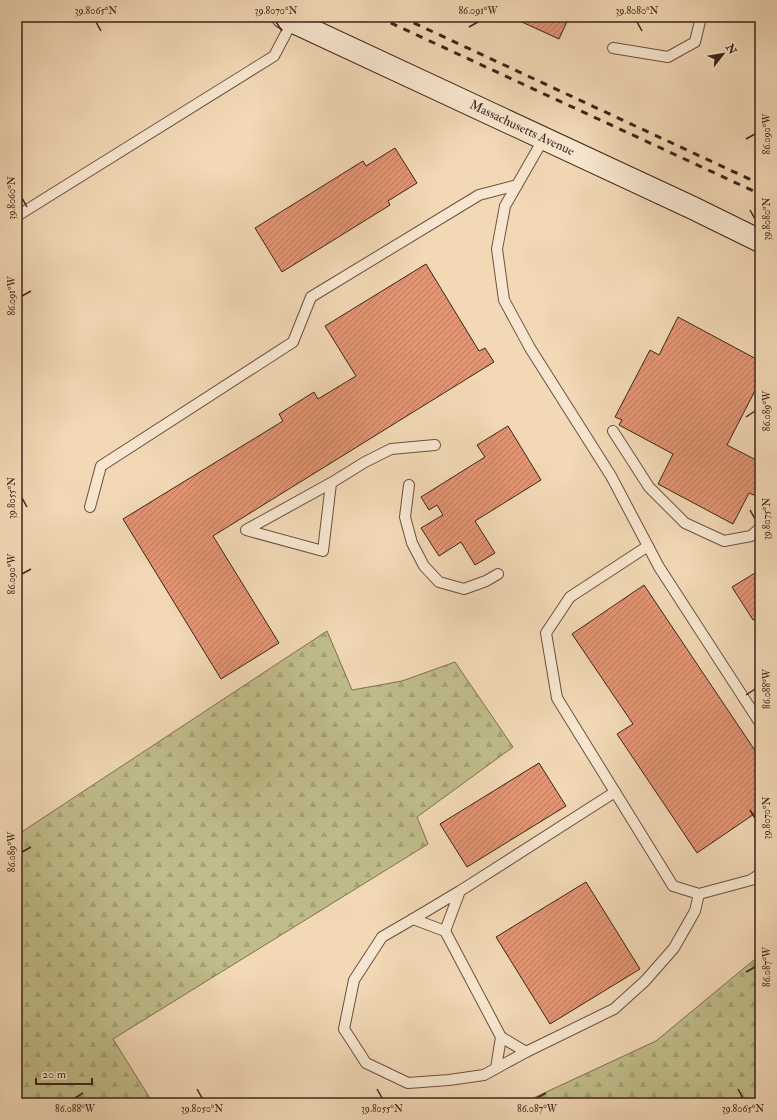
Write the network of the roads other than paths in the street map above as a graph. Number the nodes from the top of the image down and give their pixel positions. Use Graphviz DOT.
graph roads {
  1 [pos="701,17"];
  2 [pos="288,19"];
  3 [pos="613,48"];
  4 [pos="544,138"];
  5 [pos="517,185"];
  6 [pos="17,216"];
  7 [pos="760,240"];
  8 [pos="613,431"];
  9 [pos="435,445"];
  10 [pos="331,483"];
  11 [pos="409,485"];
  12 [pos="90,507"];
  13 [pos="760,528"];
  14 [pos="648,546"];
  15 [pos="498,574"];
  16 [pos="760,723"];
  17 [pos="615,792"];
  18 [pos="760,874"];
  19 [pos="460,890"];
  20 [pos="698,894"];
  21 [pos="413,919"];
  22 [pos="445,931"];
  23 [pos="501,1037"];
  24 [pos="526,1052"];
  25 [pos="496,1068"];
  1 -- 3 [label="lane"];
  2 -- 4 [label="main road, Massachusetts Avenue"];
  2 -- 6 [label="lane"];
  4 -- 5 [label="lane"];
  4 -- 7 [label="main road, Massachusetts Avenue"];
  5 -- 12 [label="lane"];
  5 -- 14 [label="lane"];
  8 -- 13 [label="lane"];
  9 -- 10 [label="lane"];
  10 -- 10 [label="lane"];
  11 -- 15 [label="lane"];
  14 -- 16 [label="lane"];
  14 -- 17 [label="lane"];
  17 -- 19 [label="lane"];
  17 -- 20 [label="lane"];
  18 -- 20 [label="lane"];
  19 -- 21 [label="lane"];
  19 -- 22 [label="lane"];
  20 -- 24 [label="lane"];
  21 -- 22 [label="lane"];
  21 -- 25 [label="lane"];
  22 -- 23 [label="lane"];
  23 -- 24 [label="lane"];
  23 -- 25 [label="lane"];
  24 -- 25 [label="lane"];
}
